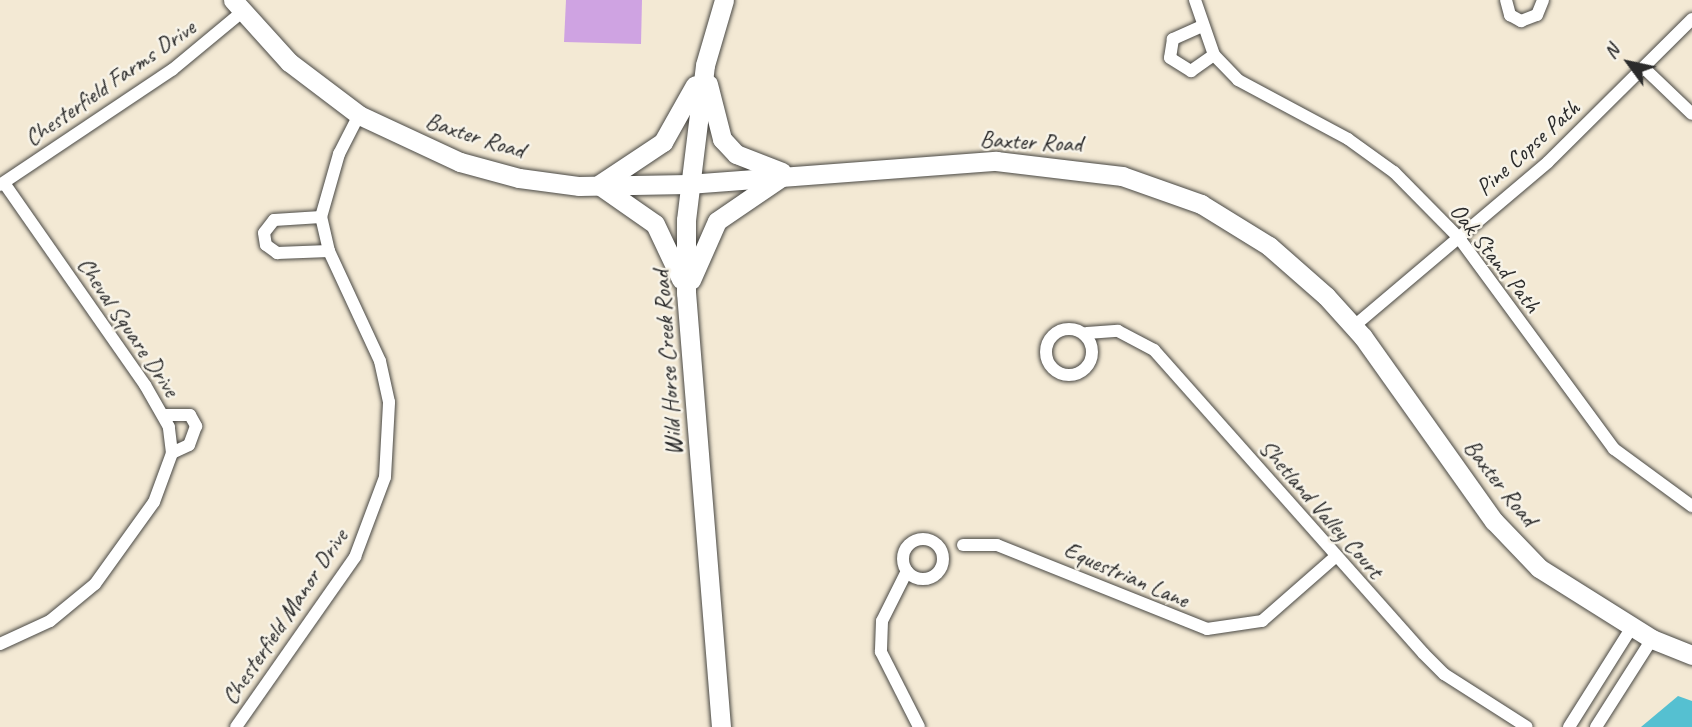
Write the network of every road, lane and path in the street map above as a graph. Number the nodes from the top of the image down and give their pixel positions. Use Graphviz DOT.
graph roads {
  1 [pos="724,0"];
  2 [pos="1195,0"];
  3 [pos="1506,0"];
  4 [pos="1543,0"];
  5 [pos="238,6"];
  6 [pos="1692,19"];
  7 [pos="1200,27"];
  8 [pos="1214,55"];
  9 [pos="705,65"];
  10 [pos="1644,68"];
  11 [pos="1692,114"];
  12 [pos="359,115"];
  13 [pos="787,174"];
  14 [pos="2,184"];
  15 [pos="688,184"];
  16 [pos="599,185"];
  17 [pos="321,217"];
  18 [pos="1459,238"];
  19 [pos="329,251"];
  20 [pos="686,293"];
  21 [pos="1353,327"];
  22 [pos="1087,333"];
  23 [pos="163,415"];
  24 [pos="172,453"];
  25 [pos="1692,506"];
  26 [pos="941,550"];
  27 [pos="1334,558"];
  28 [pos="907,570"];
  29 [pos="1632,627"];
  30 [pos="1652,639"];
  31 [pos="0,644"];
  32 [pos="1692,655"];
  33 [pos="236,727"];
  34 [pos="721,727"];
  35 [pos="919,727"];
  36 [pos="1527,727"];
  37 [pos="1569,727"];
  38 [pos="1596,727"];
  1 -- 9 [label="main road, Wild Horse Creek Road"];
  2 -- 7 [label="street, Oak Stand Path"];
  3 -- 4 [label="street"];
  5 -- 12 [label="main road, Baxter Road"];
  5 -- 14 [label="street, Chesterfield Farms Drive"];
  6 -- 10 [label="street, Pine Copse Path"];
  7 -- 8 [label="street, Oak Stand Path"];
  7 -- 8 [label="street"];
  8 -- 18 [label="street, Oak Stand Path"];
  9 -- 13 [label="main road"];
  9 -- 15 [label="main road, Wild Horse Creek Road"];
  9 -- 16 [label="main road"];
  10 -- 11 [label="street"];
  10 -- 18 [label="street, Pine Copse Path"];
  12 -- 16 [label="main road, Baxter Road"];
  12 -- 17 [label="street, Chesterfield Manor Drive"];
  13 -- 15 [label="main road, Baxter Road"];
  13 -- 20 [label="main road"];
  13 -- 21 [label="main road, Baxter Road"];
  14 -- 23 [label="street, Cheval Square Drive"];
  15 -- 16 [label="main road, Baxter Road"];
  15 -- 20 [label="main road, Wild Horse Creek Road"];
  16 -- 20 [label="main road"];
  17 -- 19 [label="street, Chesterfield Manor Drive"];
  17 -- 19 [label="street"];
  18 -- 21 [label="street, Pine Copse Path"];
  18 -- 25 [label="street, Oak Stand Path"];
  19 -- 33 [label="street, Chesterfield Manor Drive"];
  20 -- 34 [label="main road, Wild Horse Creek Road"];
  21 -- 29 [label="main road, Baxter Road"];
  22 -- 27 [label="street, Shetland Valley Court"];
  23 -- 24 [label="street, Cheval Square Drive"];
  23 -- 24 [label="street"];
  24 -- 31 [label="street"];
  26 -- 27 [label="street, Equestrian Lane"];
  26 -- 28 [label="street"];
  26 -- 28 [label="street"];
  27 -- 36 [label="street, Shetland Valley Court"];
  28 -- 35 [label="street"];
  29 -- 30 [label="main road, Baxter Road"];
  29 -- 37 [label="street"];
  30 -- 32 [label="main road, Baxter Road"];
  30 -- 38 [label="street"];
}
